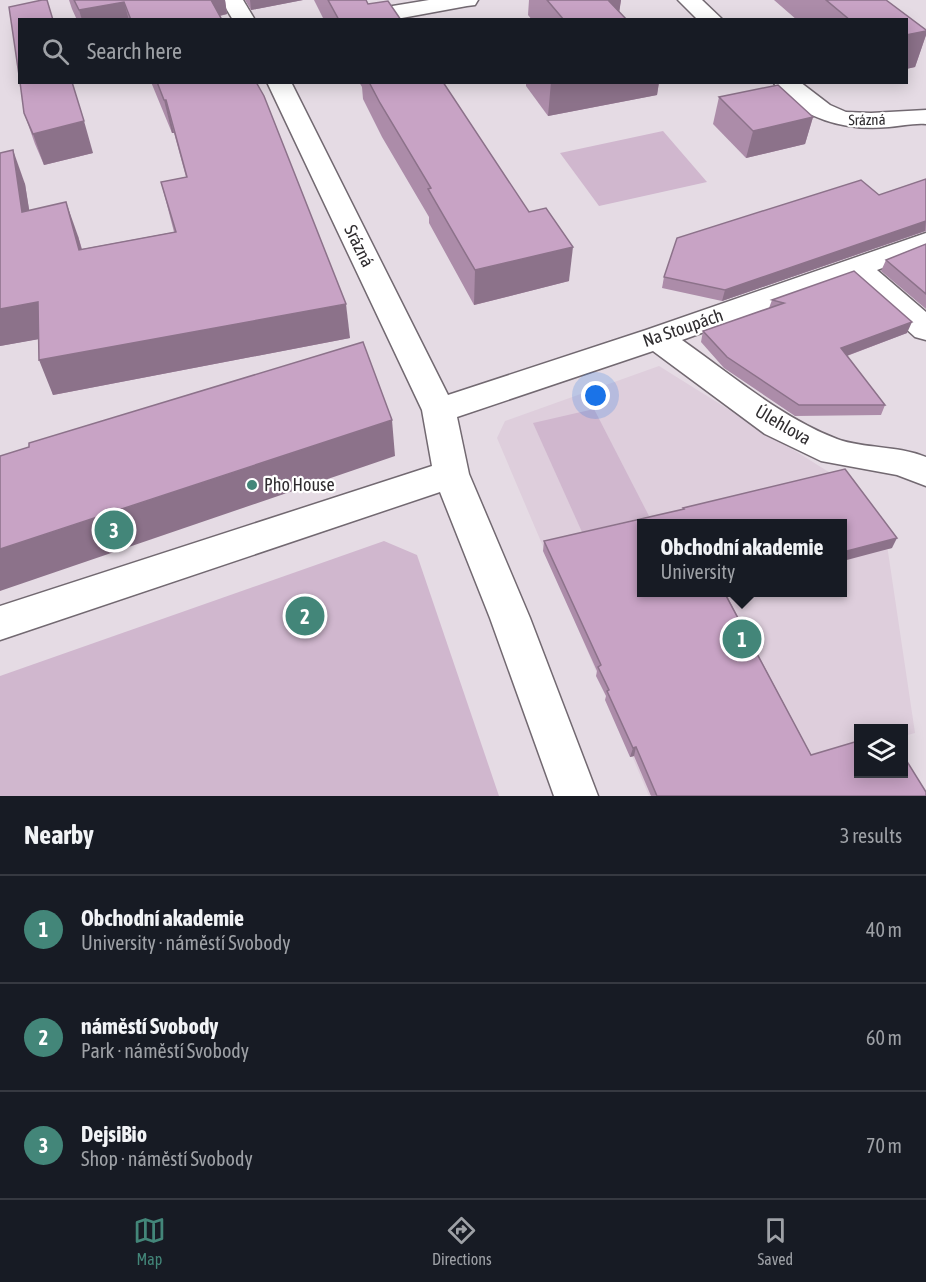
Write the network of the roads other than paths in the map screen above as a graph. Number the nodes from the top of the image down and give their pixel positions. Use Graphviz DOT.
graph roads {
  1 [pos="232,0"];
  2 [pos="467,0"];
  3 [pos="689,0"];
  4 [pos="243,18"];
  5 [pos="362,18"];
  6 [pos="710,18"];
  7 [pos="280,84"];
  8 [pos="787,84"];
  9 [pos="926,117"];
  10 [pos="926,242"];
  11 [pos="855,267"];
  12 [pos="926,329"];
  13 [pos="657,338"];
  14 [pos="439,410"];
  15 [pos="926,472"];
  16 [pos="451,474"];
  17 [pos="0,623"];
  18 [pos="576,796"];
  1 -- 4 [label="street"];
  2 -- 5 [label="street"];
  3 -- 6 [label="street"];
  7 -- 14 [label="street, Srázná"];
  8 -- 9 [label="street, Srázná"];
  10 -- 11 [label="street, Na Stoupách"];
  11 -- 12 [label="street"];
  11 -- 13 [label="street, Na Stoupách"];
  13 -- 14 [label="street, Na Stoupách"];
  13 -- 15 [label="street, Úlehlova"];
  14 -- 16 [label="street, Srázná"];
  16 -- 17 [label="street"];
  16 -- 18 [label="street, Srázná"];
}
